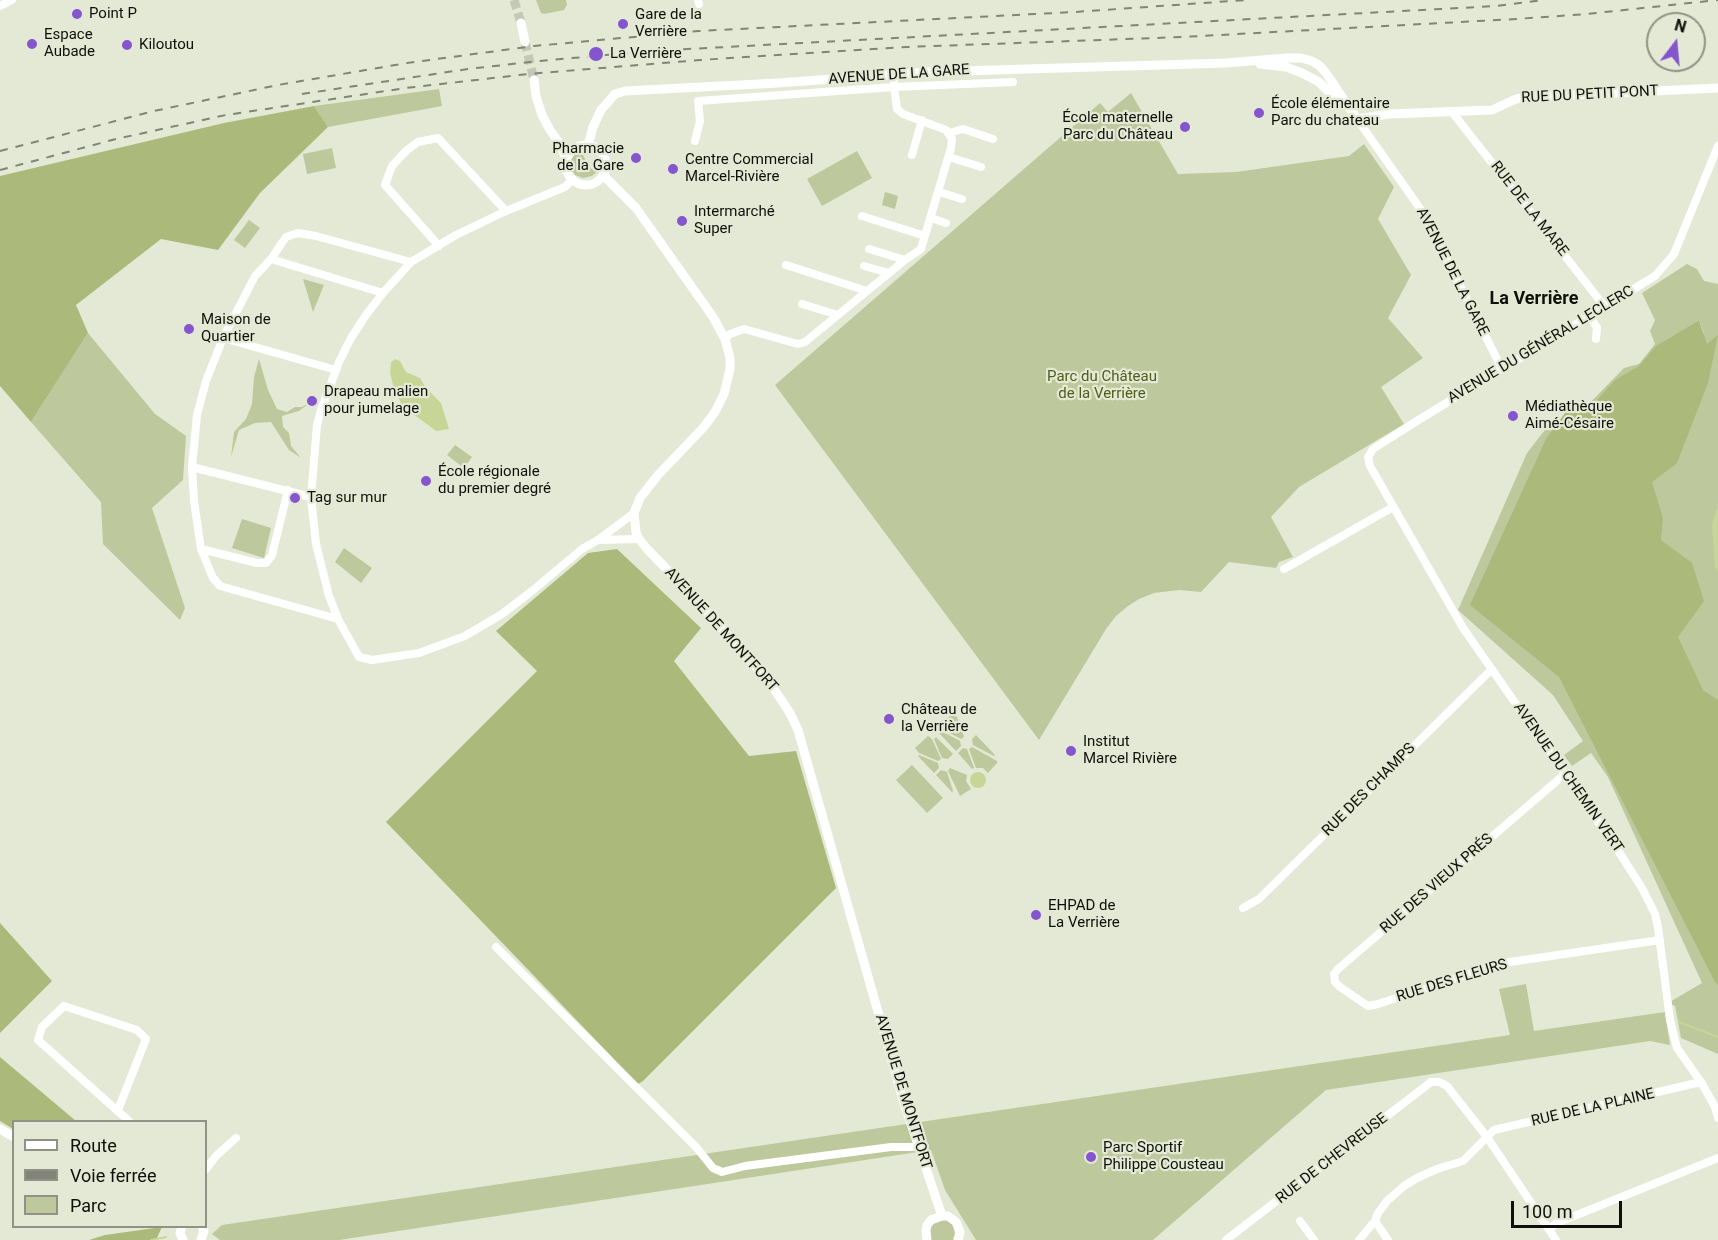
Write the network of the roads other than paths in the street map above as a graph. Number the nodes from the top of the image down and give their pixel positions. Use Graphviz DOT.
graph roads {
  1 [pos="12,0"];
  2 [pos="0,6"];
  3 [pos="521,23"];
  4 [pos="525,42"];
  5 [pos="1242,62"];
  6 [pos="894,75"];
  7 [pos="1013,82"];
  8 [pos="699,87"];
  9 [pos="894,87"];
  10 [pos="1718,88"];
  11 [pos="698,101"];
  12 [pos="1452,112"];
  13 [pos="1357,119"];
  14 [pos="922,120"];
  15 [pos="949,133"];
  16 [pos="993,139"];
  17 [pos="695,141"];
  18 [pos="588,145"];
  19 [pos="1718,146"];
  20 [pos="575,148"];
  21 [pos="912,155"];
  22 [pos="949,157"];
  23 [pos="566,159"];
  24 [pos="1714,165"];
  25 [pos="981,167"];
  26 [pos="603,175"];
  27 [pos="572,180"];
  28 [pos="939,192"];
  29 [pos="962,199"];
  30 [pos="506,211"];
  31 [pos="862,216"];
  32 [pos="931,218"];
  33 [pos="946,223"];
  34 [pos="925,236"];
  35 [pos="439,246"];
  36 [pos="869,249"];
  37 [pos="271,259"];
  38 [pos="905,260"];
  39 [pos="411,262"];
  40 [pos="786,265"];
  41 [pos="864,266"];
  42 [pos="889,273"];
  43 [pos="867,291"];
  44 [pos="383,293"];
  45 [pos="802,304"];
  46 [pos="1605,307"];
  47 [pos="838,315"];
  48 [pos="1590,316"];
  49 [pos="223,338"];
  50 [pos="725,339"];
  51 [pos="1596,339"];
  52 [pos="1502,369"];
  53 [pos="336,370"];
  54 [pos="1368,456"];
  55 [pos="192,467"];
  56 [pos="288,490"];
  57 [pos="311,497"];
  58 [pos="1393,507"];
  59 [pos="634,513"];
  60 [pos="639,539"];
  61 [pos="598,540"];
  62 [pos="201,549"];
  63 [pos="1284,569"];
  64 [pos="338,619"];
  65 [pos="1492,669"];
  66 [pos="1565,774"];
  67 [pos="1243,908"];
  68 [pos="1660,940"];
  69 [pos="496,947"];
  70 [pos="1354,997"];
  71 [pos="1701,1082"];
  72 [pos="118,1110"];
  73 [pos="1718,1118"];
  74 [pos="128,1120"];
  75 [pos="1488,1137"];
  76 [pos="236,1138"];
  77 [pos="918,1147"];
  78 [pos="207,1154"];
  79 [pos="216,1156"];
  80 [pos="1718,1158"];
  81 [pos="207,1168"];
  82 [pos="942,1216"];
  83 [pos="1300,1221"];
  84 [pos="1375,1221"];
  85 [pos="1549,1229"];
  86 [pos="927,1240"];
  87 [pos="958,1240"];
  88 [pos="1226,1240"];
  89 [pos="1314,1240"];
  90 [pos="1359,1240"];
  91 [pos="1388,1240"];
  92 [pos="1556,1240"];
  1 -- 2 [label="street"];
  3 -- 4 [label="street"];
  5 -- 6 [label="street, AVENUE DE LA GARE"];
  5 -- 13 [label="street, AVENUE DE LA GARE"];
  5 -- 13 [label="street, AVENUE DE LA GARE"];
  6 -- 8 [label="street, AVENUE DE LA GARE"];
  6 -- 9 [label="street"];
  7 -- 9 [label="street"];
  8 -- 11 [label="street"];
  8 -- 18 [label="street, AVENUE DE LA GARE"];
  9 -- 11 [label="street"];
  9 -- 14 [label="street"];
  10 -- 12 [label="street, RUE DU PETIT PONT"];
  11 -- 17 [label="street"];
  12 -- 13 [label="street, RUE DU PETIT PONT"];
  12 -- 46 [label="street, RUE DE LA MARE"];
  13 -- 52 [label="street, AVENUE DE LA GARE"];
  14 -- 15 [label="street"];
  14 -- 21 [label="street"];
  15 -- 16 [label="street"];
  15 -- 22 [label="street"];
  18 -- 20 [label="street"];
  18 -- 26 [label="street"];
  19 -- 24 [label="street, AVENUE DU GÉNÉRAL LECLERC"];
  20 -- 23 [label="street"];
  20 -- 23 [label="street"];
  22 -- 25 [label="street"];
  22 -- 28 [label="street"];
  23 -- 27 [label="street"];
  24 -- 46 [label="street, AVENUE DU GÉNÉRAL LECLERC"];
  26 -- 27 [label="street"];
  26 -- 50 [label="street"];
  27 -- 30 [label="street"];
  28 -- 29 [label="street"];
  28 -- 32 [label="street"];
  30 -- 35 [label="street"];
  30 -- 35 [label="street"];
  31 -- 34 [label="street"];
  32 -- 33 [label="street"];
  32 -- 34 [label="street"];
  34 -- 38 [label="street"];
  35 -- 39 [label="street"];
  36 -- 38 [label="street"];
  37 -- 39 [label="street"];
  37 -- 44 [label="street"];
  37 -- 49 [label="street"];
  38 -- 42 [label="street"];
  39 -- 44 [label="street"];
  40 -- 43 [label="street"];
  41 -- 42 [label="street"];
  42 -- 43 [label="street"];
  43 -- 47 [label="street"];
  44 -- 53 [label="street"];
  45 -- 47 [label="street"];
  46 -- 48 [label="street, AVENUE DU GÉNÉRAL LECLERC"];
  47 -- 50 [label="street"];
  48 -- 51 [label="street"];
  48 -- 52 [label="street, AVENUE DU GÉNÉRAL LECLERC"];
  49 -- 53 [label="street"];
  49 -- 55 [label="street"];
  50 -- 59 [label="street"];
  52 -- 54 [label="street, AVENUE DU GÉNÉRAL LECLERC"];
  53 -- 57 [label="street"];
  54 -- 58 [label="street, AVENUE DU CHEMIN VERT"];
  55 -- 56 [label="street"];
  55 -- 62 [label="street"];
  56 -- 57 [label="street"];
  56 -- 62 [label="street"];
  57 -- 64 [label="street"];
  58 -- 63 [label="street"];
  58 -- 65 [label="street, AVENUE DU CHEMIN VERT"];
  59 -- 60 [label="street"];
  59 -- 61 [label="street"];
  60 -- 61 [label="street"];
  60 -- 77 [label="street, AVENUE DE MONTFORT"];
  61 -- 64 [label="street"];
  62 -- 64 [label="street"];
  65 -- 66 [label="street, AVENUE DU CHEMIN VERT"];
  65 -- 67 [label="street, RUE DES CHAMPS"];
  66 -- 68 [label="street, AVENUE DU CHEMIN VERT"];
  66 -- 70 [label="street, RUE DES VIEUX PRÉS"];
  68 -- 70 [label="street, RUE DES FLEURS"];
  68 -- 71 [label="street, AVENUE DU CHEMIN VERT"];
  69 -- 77 [label="street"];
  71 -- 73 [label="street, AVENUE DU CHEMIN VERT"];
  71 -- 75 [label="street, RUE DE LA PLAINE"];
  72 -- 72 [label="street"];
  72 -- 74 [label="street"];
  75 -- 84 [label="street"];
  75 -- 85 [label="street"];
  75 -- 88 [label="street, RUE DE CHEVREUSE"];
  76 -- 79 [label="street"];
  77 -- 82 [label="street, AVENUE DE MONTFORT"];
  78 -- 79 [label="street"];
  79 -- 81 [label="street"];
  80 -- 85 [label="street"];
  82 -- 86 [label="street"];
  82 -- 87 [label="street"];
  83 -- 89 [label="street"];
  84 -- 90 [label="street"];
  84 -- 91 [label="street"];
  85 -- 92 [label="street"];
}
